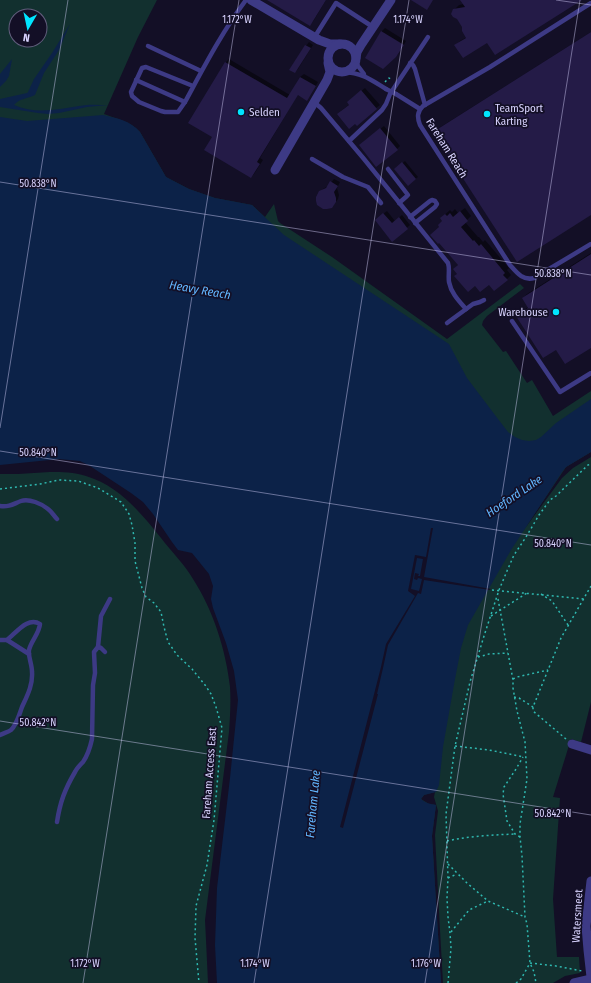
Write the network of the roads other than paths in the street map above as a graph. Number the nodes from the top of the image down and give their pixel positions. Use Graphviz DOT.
graph roads {
  1 [pos="246,0"];
  2 [pos="251,0"];
  3 [pos="391,0"];
  4 [pos="591,2"];
  5 [pos="372,29"];
  6 [pos="312,37"];
  7 [pos="428,38"];
  8 [pos="342,44"];
  9 [pos="148,46"];
  10 [pos="356,59"];
  11 [pos="328,62"];
  12 [pos="410,63"];
  13 [pos="201,71"];
  14 [pos="343,72"];
  15 [pos="367,77"];
  16 [pos="136,80"];
  17 [pos="325,84"];
  18 [pos="193,86"];
  19 [pos="184,102"];
  20 [pos="314,102"];
  21 [pos="424,105"];
  22 [pos="420,110"];
  23 [pos="349,141"];
  24 [pos="312,159"];
  25 [pos="388,169"];
  26 [pos="275,170"];
  27 [pos="381,203"];
  28 [pos="399,203"];
  29 [pos="410,217"];
  30 [pos="415,223"];
  31 [pos="591,244"];
  32 [pos="484,300"];
  33 [pos="466,309"];
  34 [pos="512,321"];
  35 [pos="447,323"];
  36 [pos="591,373"];
  37 [pos="0,506"];
  38 [pos="57,519"];
  39 [pos="110,599"];
  40 [pos="0,640"];
  41 [pos="7,640"];
  42 [pos="98,646"];
  43 [pos="105,652"];
  44 [pos="29,654"];
  45 [pos="0,735"];
  46 [pos="572,744"];
  47 [pos="591,750"];
  48 [pos="57,822"];
  49 [pos="591,880"];
  50 [pos="589,926"];
  51 [pos="591,976"];
  52 [pos="574,983"];
  1 -- 13 [label="lane"];
  2 -- 6 [label="street"];
  3 -- 5 [label="street"];
  4 -- 21 [label="lane, Fareham Reach"];
  5 -- 6 [label="lane"];
  5 -- 8 [label="street"];
  5 -- 10 [label="street"];
  6 -- 8 [label="street"];
  6 -- 11 [label="street"];
  7 -- 12 [label="lane"];
  8 -- 10 [label="street"];
  8 -- 11 [label="street"];
  9 -- 13 [label="lane"];
  10 -- 14 [label="street"];
  10 -- 15 [label="lane"];
  11 -- 14 [label="street"];
  11 -- 17 [label="street"];
  12 -- 21 [label="lane"];
  12 -- 23 [label="lane"];
  13 -- 18 [label="lane"];
  14 -- 15 [label="lane"];
  14 -- 17 [label="street"];
  15 -- 22 [label="lane, bridge"];
  16 -- 18 [label="lane"];
  16 -- 19 [label="lane"];
  16 -- 19 [label="lane"];
  17 -- 20 [label="street"];
  18 -- 19 [label="lane"];
  20 -- 23 [label="lane"];
  20 -- 26 [label="street"];
  21 -- 22 [label="lane, Fareham Reach"];
  22 -- 31 [label="lane, Fareham Reach"];
  23 -- 28 [label="lane"];
  24 -- 27 [label="lane"];
  25 -- 28 [label="lane"];
  28 -- 29 [label="lane"];
  29 -- 30 [label="lane"];
  29 -- 30 [label="lane"];
  30 -- 33 [label="lane"];
  32 -- 33 [label="lane"];
  33 -- 35 [label="lane"];
  34 -- 36 [label="lane"];
  37 -- 38 [label="lane"];
  39 -- 42 [label="lane"];
  40 -- 41 [label="lane"];
  41 -- 44 [label="lane"];
  41 -- 44 [label="lane"];
  42 -- 43 [label="lane"];
  42 -- 48 [label="lane"];
  44 -- 45 [label="lane"];
  46 -- 47 [label="street"];
  49 -- 50 [label="street, Watersmeet"];
  50 -- 51 [label="street, Watersmeet"];
  51 -- 52 [label="street"];
}
